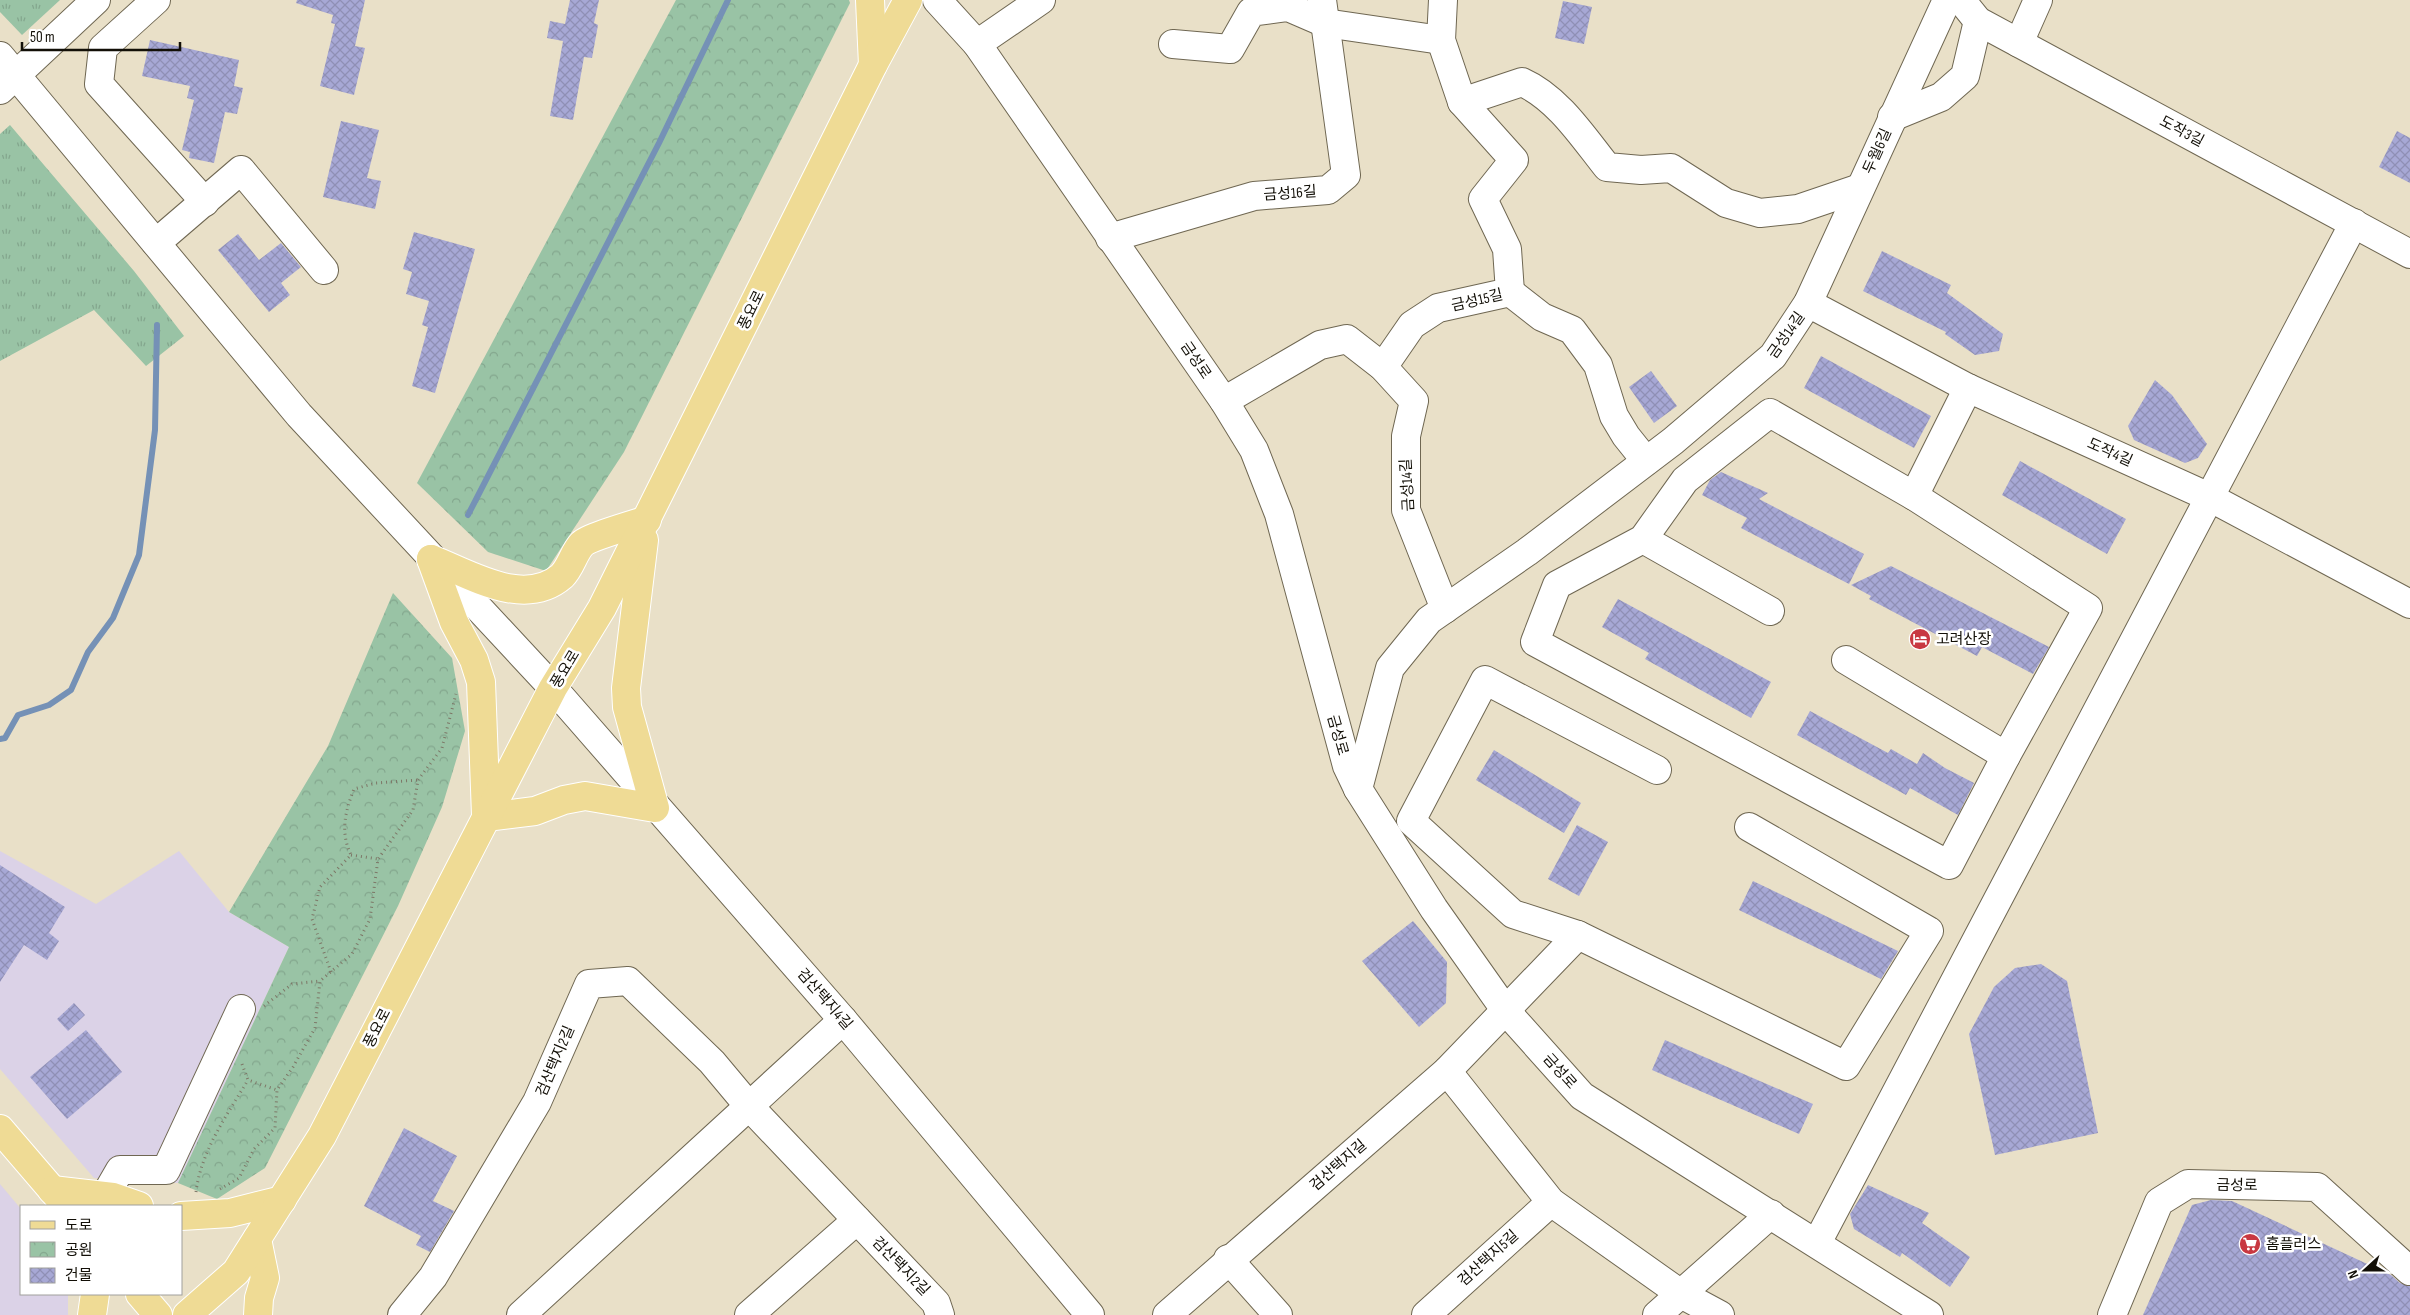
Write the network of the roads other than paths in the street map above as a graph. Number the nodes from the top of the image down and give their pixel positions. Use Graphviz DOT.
graph roads {
  1 [pos="96,0"];
  2 [pos="156,0"];
  3 [pos="870,0"];
  4 [pos="908,0"];
  5 [pos="936,0"];
  6 [pos="1041,0"];
  7 [pos="1443,0"];
  8 [pos="1947,0"];
  9 [pos="1961,0"];
  10 [pos="2038,0"];
  11 [pos="1323,11"];
  12 [pos="1978,20"];
  13 [pos="1441,40"];
  14 [pos="2019,43"];
  15 [pos="977,44"];
  16 [pos="1172,44"];
  17 [pos="873,65"];
  18 [pos="5,74"];
  19 [pos="1462,102"];
  20 [pos="1892,117"];
  21 [pos="1860,188"];
  22 [pos="205,202"];
  23 [pos="2354,223"];
  24 [pos="1110,238"];
  25 [pos="156,243"];
  26 [pos="2410,254"];
  27 [pos="324,270"];
  28 [pos="1510,292"];
  29 [pos="1808,303"];
  30 [pos="1384,367"];
  31 [pos="1968,388"];
  32 [pos="1224,401"];
  33 [pos="1646,461"];
  34 [pos="1914,496"];
  35 [pos="2209,497"];
  36 [pos="647,520"];
  37 [pos="1643,539"];
  38 [pos="431,558"];
  39 [pos="2410,604"];
  40 [pos="1445,609"];
  41 [pos="1770,611"];
  42 [pos="1846,660"];
  43 [pos="553,688"];
  44 [pos="2006,756"];
  45 [pos="1657,770"];
  46 [pos="1358,789"];
  47 [pos="655,808"];
  48 [pos="486,817"];
  49 [pos="1749,826"];
  50 [pos="1578,935"];
  51 [pos="249,1010"];
  52 [pos="1506,1011"];
  53 [pos="843,1020"];
  54 [pos="1447,1071"];
  55 [pos="748,1105"];
  56 [pos="0,1129"];
  57 [pos="105,1196"];
  58 [pos="59,1198"];
  59 [pos="282,1200"];
  60 [pos="1551,1202"];
  61 [pos="136,1205"];
  62 [pos="188,1207"];
  63 [pos="1771,1214"];
  64 [pos="857,1220"];
  65 [pos="257,1240"];
  66 [pos="1817,1243"];
  67 [pos="1228,1260"];
  68 [pos="2410,1271"];
  69 [pos="1681,1294"];
  70 [pos="94,1295"];
  71 [pos="141,1295"];
  72 [pos="92,1315"];
  73 [pos="158,1315"];
  74 [pos="187,1315"];
  75 [pos="258,1315"];
  76 [pos="402,1315"];
  77 [pos="521,1315"];
  78 [pos="749,1315"];
  79 [pos="940,1315"];
  80 [pos="1090,1315"];
  81 [pos="1167,1315"];
  82 [pos="1278,1315"];
  83 [pos="1426,1315"];
  84 [pos="1657,1315"];
  85 [pos="1720,1315"];
  86 [pos="1929,1315"];
  87 [pos="2112,1315"];
  1 -- 18 [label="street"];
  2 -- 22 [label="street"];
  3 -- 17 [label="main road"];
  4 -- 17 [label="main road, 풍요로"];
  5 -- 15 [label="street, 금성로"];
  6 -- 15 [label="street"];
  7 -- 13 [label="street, 금성15길"];
  8 -- 20 [label="street, 두월6길"];
  9 -- 12 [label="street, 도작3길"];
  10 -- 14 [label="street"];
  11 -- 13 [label="street"];
  11 -- 16 [label="street"];
  11 -- 24 [label="street, 금성16길"];
  12 -- 14 [label="street, 도작3길"];
  12 -- 20 [label="street"];
  13 -- 19 [label="street, 금성15길"];
  14 -- 23 [label="street, 도작3길"];
  15 -- 24 [label="street, 금성로"];
  17 -- 36 [label="main road, 풍요로"];
  18 -- 25 [label="street, 검산택지4길"];
  19 -- 21 [label="street"];
  19 -- 28 [label="street, 금성15길"];
  20 -- 21 [label="street, 두월6길"];
  21 -- 29 [label="street, 두월6길"];
  22 -- 25 [label="street"];
  22 -- 27 [label="street"];
  23 -- 26 [label="street, 도작3길"];
  23 -- 35 [label="street"];
  24 -- 32 [label="street, 금성로"];
  25 -- 38 [label="street, 검산택지4길"];
  28 -- 30 [label="street, 금성15길"];
  28 -- 33 [label="street"];
  29 -- 31 [label="street, 도작4길"];
  29 -- 33 [label="street, 금성14길"];
  30 -- 32 [label="street"];
  30 -- 40 [label="street, 금성14길"];
  31 -- 34 [label="street"];
  31 -- 35 [label="street, 도작4길"];
  32 -- 46 [label="street, 금성로"];
  33 -- 40 [label="street, 금성14길"];
  34 -- 37 [label="street"];
  34 -- 44 [label="street"];
  35 -- 39 [label="street, 도작4길"];
  35 -- 66 [label="street"];
  36 -- 38 [label="main road"];
  36 -- 43 [label="main road, 풍요로"];
  36 -- 47 [label="main road"];
  37 -- 41 [label="street"];
  37 -- 44 [label="street"];
  38 -- 43 [label="street, 검산택지4길"];
  38 -- 48 [label="main road"];
  40 -- 46 [label="street, 금성14길"];
  42 -- 44 [label="street"];
  43 -- 47 [label="street, 검산택지4길"];
  43 -- 48 [label="main road, 풍요로"];
  45 -- 50 [label="street"];
  46 -- 52 [label="street, 금성로"];
  47 -- 48 [label="main road"];
  47 -- 53 [label="street, 검산택지4길"];
  48 -- 59 [label="main road, 풍요로"];
  49 -- 50 [label="street"];
  50 -- 52 [label="street, 검산택지길"];
  51 -- 57 [label="street"];
  52 -- 54 [label="street, 검산택지길"];
  52 -- 63 [label="street, 금성로"];
  53 -- 55 [label="street"];
  53 -- 80 [label="street, 검산택지4길"];
  54 -- 60 [label="street"];
  54 -- 67 [label="street, 검산택지길"];
  55 -- 64 [label="street, 검산택지2길"];
  55 -- 76 [label="street, 검산택지2길"];
  55 -- 77 [label="street"];
  56 -- 58 [label="main road"];
  57 -- 58 [label="main road"];
  57 -- 61 [label="main road"];
  59 -- 62 [label="main road"];
  59 -- 65 [label="main road, 풍요로"];
  60 -- 69 [label="street"];
  60 -- 83 [label="street, 검산택지5길"];
  63 -- 66 [label="street, 금성로"];
  63 -- 69 [label="street"];
  64 -- 78 [label="street"];
  64 -- 79 [label="street, 검산택지2길"];
  65 -- 74 [label="main road, 풍요로"];
  65 -- 75 [label="main road"];
  66 -- 86 [label="street, 금성로"];
  67 -- 81 [label="street, 검산택지길"];
  67 -- 82 [label="street"];
  68 -- 87 [label="street, 금성로"];
  69 -- 84 [label="street"];
  69 -- 85 [label="street"];
  70 -- 72 [label="main road"];
  71 -- 73 [label="main road"];
}
